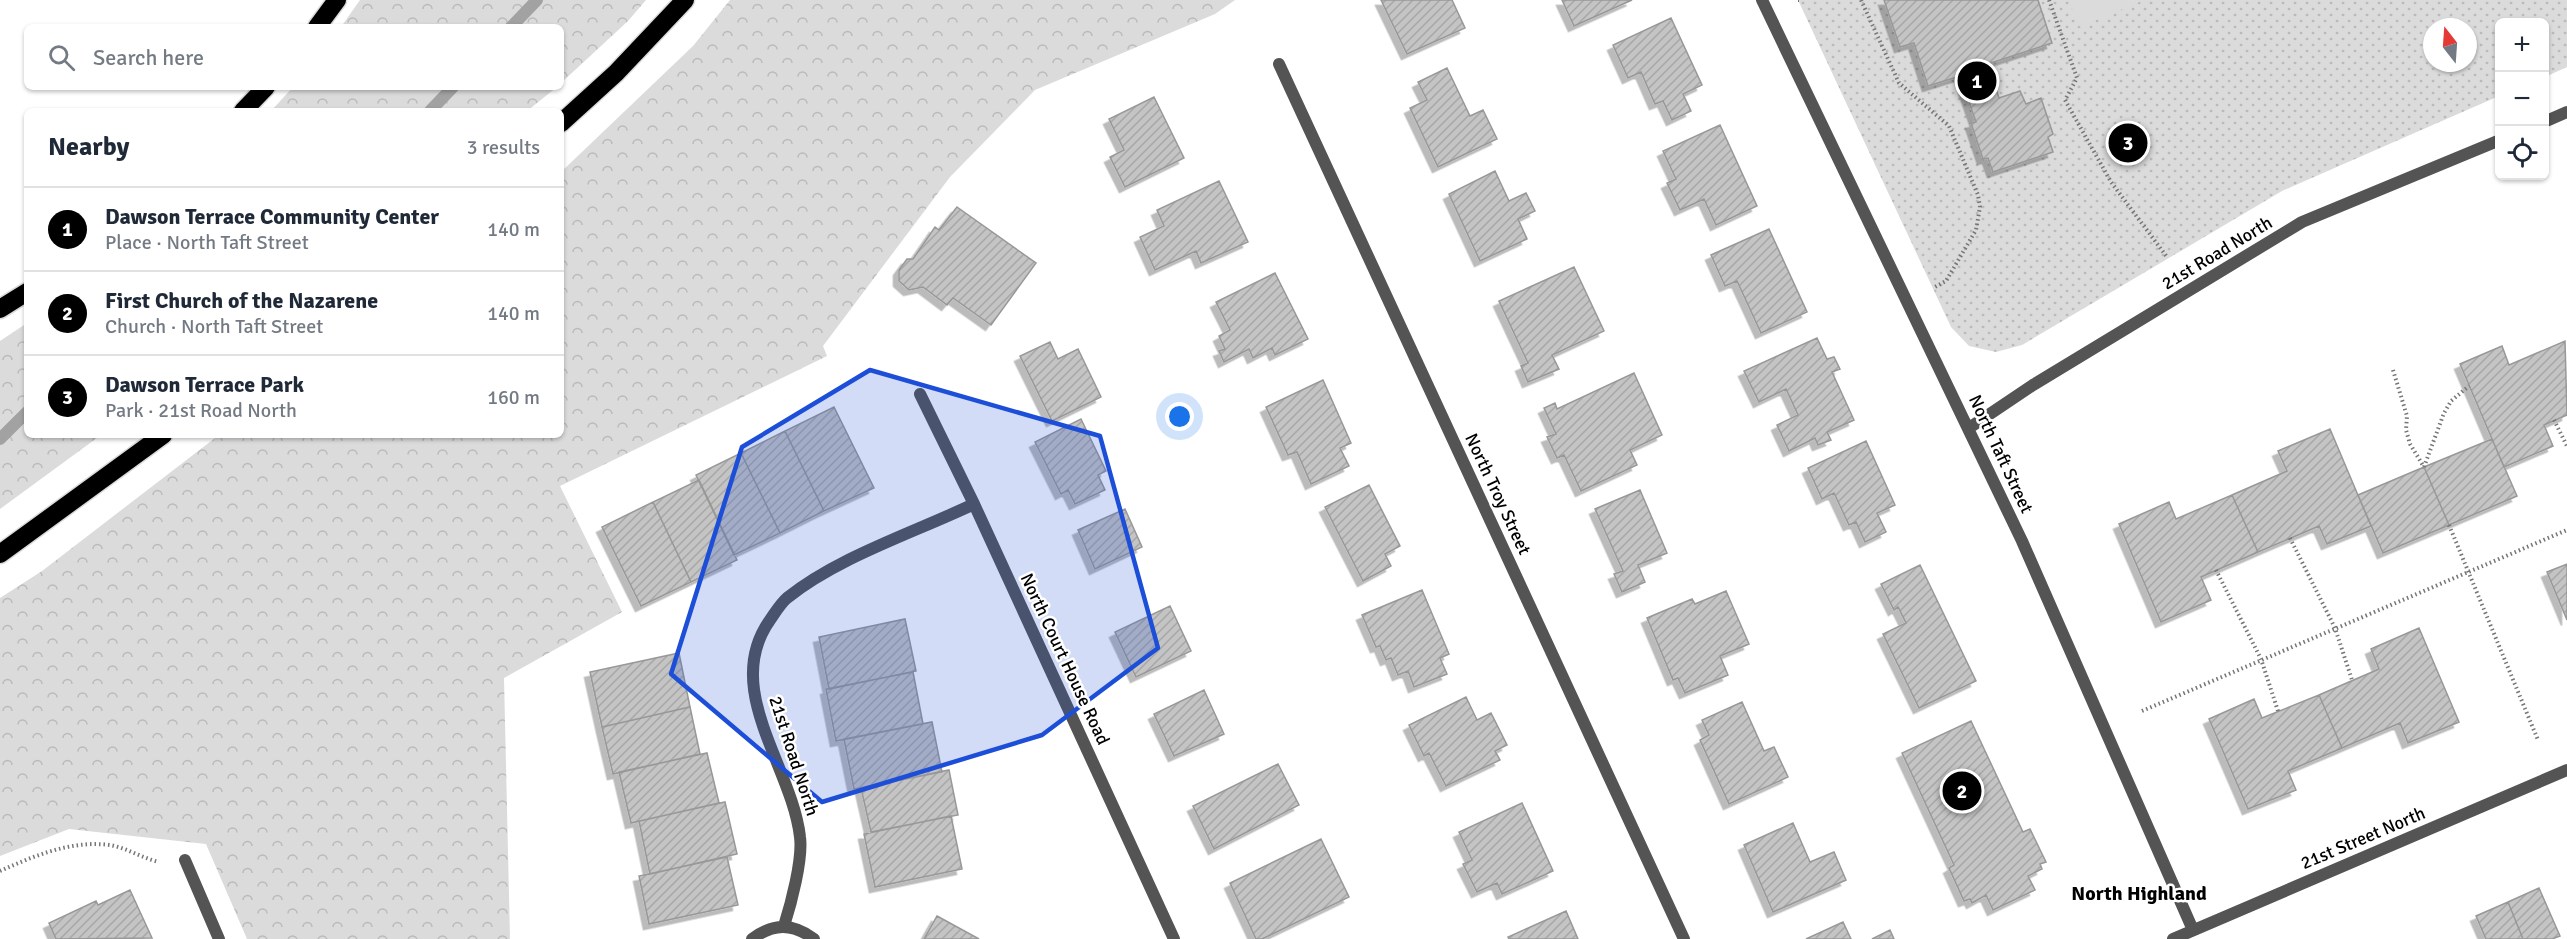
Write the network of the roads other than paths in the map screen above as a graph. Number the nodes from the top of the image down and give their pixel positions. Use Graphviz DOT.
graph roads {
  1 [pos="337,0"];
  2 [pos="685,0"];
  3 [pos="1762,0"];
  4 [pos="319,24"];
  5 [pos="1279,64"];
  6 [pos="263,90"];
  7 [pos="246,108"];
  8 [pos="2567,112"];
  9 [pos="564,120"];
  10 [pos="2549,120"];
  11 [pos="2495,143"];
  12 [pos="24,294"];
  13 [pos="0,309"];
  14 [pos="920,394"];
  15 [pos="1969,428"];
  16 [pos="159,438"];
  17 [pos="974,504"];
  18 [pos="0,554"];
  19 [pos="2567,770"];
  20 [pos="185,860"];
  21 [pos="784,926"];
  22 [pos="2193,930"];
  23 [pos="219,939"];
  24 [pos="752,939"];
  25 [pos="814,939"];
  26 [pos="1174,939"];
  27 [pos="1684,939"];
  28 [pos="2173,939"];
  1 -- 4 [label="highway"];
  2 -- 9 [label="highway"];
  3 -- 15 [label="street, North Taft Street"];
  5 -- 27 [label="street, North Troy Street"];
  6 -- 7 [label="highway"];
  8 -- 10 [label="street"];
  11 -- 15 [label="street, 21st Road North"];
  12 -- 13 [label="highway"];
  14 -- 17 [label="street, North Court House Road"];
  15 -- 22 [label="street, North Taft Street"];
  16 -- 18 [label="highway"];
  17 -- 21 [label="street, 21st Road North"];
  17 -- 26 [label="street, North Court House Road"];
  19 -- 22 [label="street, 21st Street North"];
  20 -- 23 [label="street"];
  21 -- 24 [label="street"];
  21 -- 25 [label="street"];
  22 -- 28 [label="street, 21st Street North"];
}
